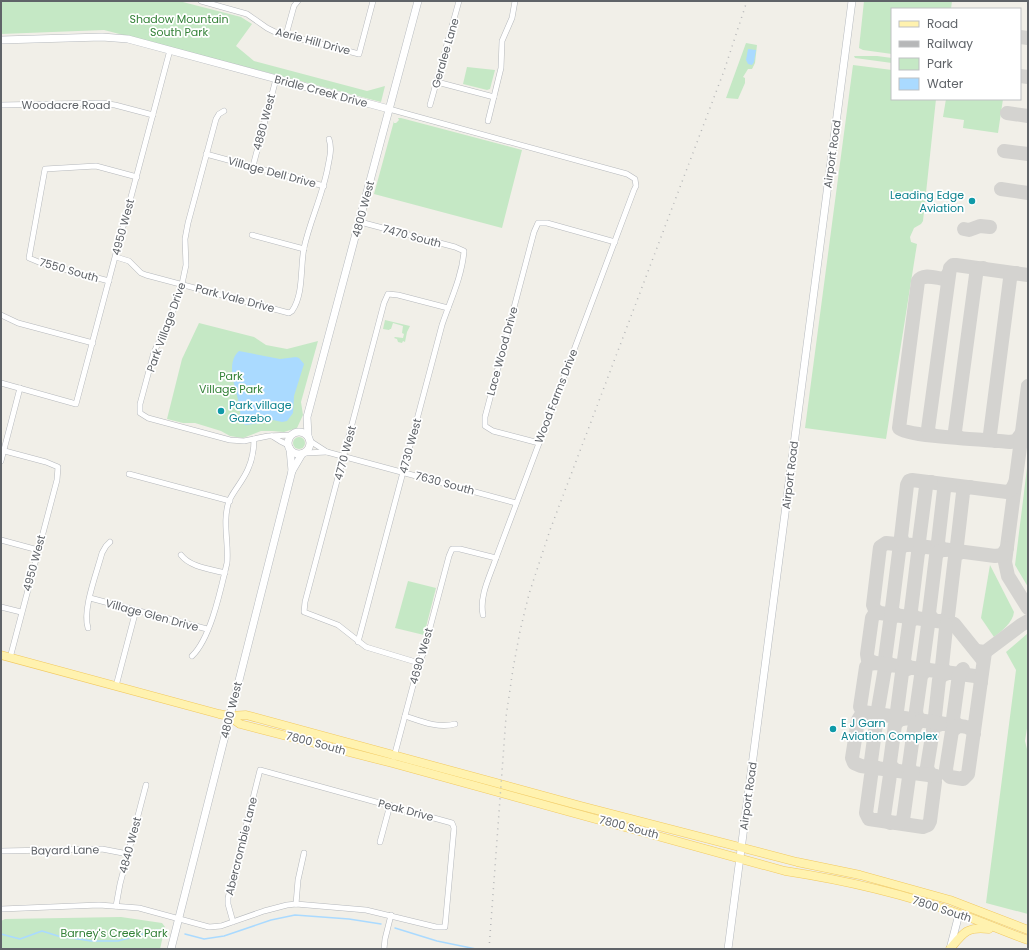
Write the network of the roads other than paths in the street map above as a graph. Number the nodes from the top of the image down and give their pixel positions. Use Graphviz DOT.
graph roads {
  1 [pos="202,1"];
  2 [pos="298,1"];
  3 [pos="373,1"];
  4 [pos="418,1"];
  5 [pos="459,1"];
  6 [pos="516,1"];
  7 [pos="852,1"];
  8 [pos="230,2"];
  9 [pos="229,8"];
  10 [pos="286,35"];
  11 [pos="1,40"];
  12 [pos="170,50"];
  13 [pos="276,79"];
  14 [pos="437,82"];
  15 [pos="494,97"];
  16 [pos="430,104"];
  17 [pos="1,105"];
  18 [pos="389,109"];
  19 [pos="224,110"];
  20 [pos="153,115"];
  21 [pos="488,120"];
  22 [pos="329,139"];
  23 [pos="206,154"];
  24 [pos="253,166"];
  25 [pos="136,177"];
  26 [pos="635,179"];
  27 [pos="324,186"];
  28 [pos="360,222"];
  29 [pos="252,235"];
  30 [pos="614,242"];
  31 [pos="304,249"];
  32 [pos="464,251"];
  33 [pos="116,257"];
  34 [pos="109,282"];
  35 [pos="182,284"];
  36 [pos="448,308"];
  37 [pos="289,313"];
  38 [pos="1,315"];
  39 [pos="93,343"];
  40 [pos="1,383"];
  41 [pos="20,388"];
  42 [pos="307,417"];
  43 [pos="294,434"];
  44 [pos="272,436"];
  45 [pos="254,439"];
  46 [pos="309,439"];
  47 [pos="539,443"];
  48 [pos="289,447"];
  49 [pos="3,450"];
  50 [pos="327,452"];
  51 [pos="304,453"];
  52 [pos="344,456"];
  53 [pos="1,461"];
  54 [pos="292,471"];
  55 [pos="404,472"];
  56 [pos="129,474"];
  57 [pos="230,501"];
  58 [pos="516,503"];
  59 [pos="1,540"];
  60 [pos="110,542"];
  61 [pos="38,550"];
  62 [pos="180,555"];
  63 [pos="496,558"];
  64 [pos="224,573"];
  65 [pos="90,598"];
  66 [pos="1,607"];
  67 [pos="136,610"];
  68 [pos="21,612"];
  69 [pos="483,615"];
  70 [pos="88,628"];
  71 [pos="207,629"];
  72 [pos="358,642"];
  73 [pos="1,655"];
  74 [pos="192,656"];
  75 [pos="10,658"];
  76 [pos="419,662"];
  77 [pos="116,686"];
  78 [pos="229,716"];
  79 [pos="405,716"];
  80 [pos="455,724"];
  81 [pos="395,754"];
  82 [pos="392,763"];
  83 [pos="260,770"];
  84 [pos="146,784"];
  85 [pos="390,805"];
  86 [pos="380,842"];
  87 [pos="741,848"];
  88 [pos="1,851"];
  89 [pos="304,853"];
  90 [pos="128,854"];
  91 [pos="740,858"];
  92 [pos="296,904"];
  93 [pos="116,906"];
  94 [pos="1,909"];
  95 [pos="959,914"];
  96 [pos="391,915"];
  97 [pos="179,919"];
  98 [pos="233,922"];
  99 [pos="1024,929"];
  100 [pos="1002,930"];
  101 [pos="1028,940"];
  102 [pos="171,949"];
  103 [pos="384,949"];
  104 [pos="728,949"];
  105 [pos="950,949"];
  1 -- 9 [label="street, Aerie Hill Drive"];
  2 -- 10 [label="street"];
  3 -- 10 [label="street, Aerie Hill Drive"];
  4 -- 18 [label="street, 4800 West"];
  5 -- 14 [label="street, Geralee Lane"];
  6 -- 15 [label="street"];
  7 -- 87 [label="street, Airport Road"];
  8 -- 9 [label="street"];
  9 -- 10 [label="street, Aerie Hill Drive"];
  11 -- 12 [label="street, Bridle Creek Drive"];
  12 -- 13 [label="street, Bridle Creek Drive"];
  12 -- 20 [label="street, 4950 West"];
  13 -- 18 [label="street, Bridle Creek Drive"];
  13 -- 24 [label="street, 4880 West"];
  14 -- 15 [label="street"];
  14 -- 16 [label="street, Geralee Lane"];
  15 -- 21 [label="street"];
  17 -- 20 [label="street, Woodacre Road"];
  18 -- 26 [label="street, Bridle Creek Drive"];
  18 -- 28 [label="street, 4800 West"];
  19 -- 23 [label="street, Park Village Drive"];
  20 -- 25 [label="street, 4950 West"];
  22 -- 27 [label="street"];
  23 -- 24 [label="street, Village Dell Drive"];
  23 -- 35 [label="street, Park Village Drive"];
  24 -- 27 [label="street, Village Dell Drive"];
  25 -- 33 [label="street, 4950 West"];
  25 -- 34 [label="street, 7550 South"];
  26 -- 30 [label="street, Wood Farms Drive"];
  27 -- 31 [label="street, Village Dell Drive"];
  28 -- 32 [label="street, 7470 South"];
  28 -- 42 [label="street, 4800 West"];
  29 -- 31 [label="street"];
  30 -- 47 [label="street, Wood Farms Drive"];
  30 -- 47 [label="street, Lace Wood Drive"];
  31 -- 37 [label="street, Village Dell Drive"];
  32 -- 36 [label="street, 4730 West"];
  33 -- 34 [label="street, 4950 West"];
  33 -- 35 [label="street, Park Vale Drive"];
  34 -- 39 [label="street, 4950 West"];
  35 -- 37 [label="street, Park Vale Drive"];
  35 -- 45 [label="street, Park Village Drive"];
  36 -- 52 [label="street, 4770 West"];
  36 -- 55 [label="street, 4730 West"];
  38 -- 39 [label="street"];
  39 -- 41 [label="street, 4950 West"];
  40 -- 41 [label="street"];
  41 -- 49 [label="street"];
  42 -- 43 [label="street, 4800 West"];
  42 -- 46 [label="street, 4800 West"];
  43 -- 44 [label="street, Park Village Drive"];
  43 -- 46 [label="street"];
  43 -- 48 [label="street, 4800 West"];
  44 -- 45 [label="street, Park Village Drive"];
  44 -- 48 [label="street"];
  45 -- 57 [label="street, Village Glen Drive"];
  46 -- 50 [label="street, 7630 South"];
  46 -- 51 [label="street, 4800 West"];
  47 -- 58 [label="street, Wood Farms Drive"];
  48 -- 51 [label="street"];
  48 -- 54 [label="street, 4800 West"];
  49 -- 53 [label="street"];
  49 -- 61 [label="street, 4950 West"];
  50 -- 51 [label="street, 7630 South"];
  50 -- 52 [label="street, 7630 South"];
  51 -- 54 [label="street, 4800 West"];
  52 -- 55 [label="street, 7630 South"];
  52 -- 72 [label="street, 4770 West"];
  54 -- 78 [label="street, 4800 West"];
  55 -- 58 [label="street, 7630 South"];
  55 -- 72 [label="street, 4730 West"];
  56 -- 57 [label="street"];
  57 -- 64 [label="street, Village Glen Drive"];
  58 -- 63 [label="street, Wood Farms Drive"];
  59 -- 61 [label="street"];
  60 -- 65 [label="street"];
  61 -- 68 [label="street, 4950 West"];
  62 -- 64 [label="street"];
  63 -- 69 [label="street, Wood Farms Drive"];
  63 -- 76 [label="street, 4690 West"];
  64 -- 71 [label="street, Village Glen Drive"];
  65 -- 67 [label="street, Village Glen Drive"];
  65 -- 70 [label="street"];
  66 -- 68 [label="street"];
  67 -- 71 [label="street, Village Glen Drive"];
  67 -- 77 [label="street"];
  68 -- 75 [label="street, 4950 West"];
  71 -- 74 [label="street"];
  72 -- 76 [label="street"];
  73 -- 75 [label="main road, 7800 South"];
  75 -- 77 [label="main road, 7800 South"];
  76 -- 79 [label="street, 4690 West"];
  77 -- 78 [label="main road, 7800 South"];
  78 -- 81 [label="main road, 7800 South"];
  78 -- 82 [label="main road, 7800 South"];
  78 -- 97 [label="street, 4800 West"];
  79 -- 80 [label="street"];
  79 -- 81 [label="street, 4690 West"];
  81 -- 82 [label="street, 4690 West"];
  81 -- 87 [label="main road, 7800 South"];
  82 -- 91 [label="main road, 7800 South"];
  83 -- 85 [label="street, Peak Drive"];
  83 -- 98 [label="street, Abercrombie Lane"];
  84 -- 90 [label="street, 4840 West"];
  85 -- 86 [label="street"];
  85 -- 96 [label="street, Peak Drive"];
  87 -- 91 [label="street, Airport Road"];
  87 -- 99 [label="main road, 7800 South"];
  88 -- 90 [label="street, Bayard Lane"];
  89 -- 92 [label="street"];
  90 -- 93 [label="street, 4840 West"];
  91 -- 95 [label="main road, 7800 South"];
  91 -- 104 [label="street, Airport Road"];
  92 -- 96 [label="street"];
  92 -- 98 [label="street"];
  93 -- 94 [label="street"];
  93 -- 97 [label="street"];
  95 -- 99 [label="main road"];
  95 -- 100 [label="main road, 7800 South"];
  95 -- 105 [label="street"];
  96 -- 103 [label="street"];
  97 -- 98 [label="street"];
  97 -- 102 [label="street, 4800 West"];
  100 -- 101 [label="main road, 7800 South"];
  100 -- 105 [label="main road"];
}
